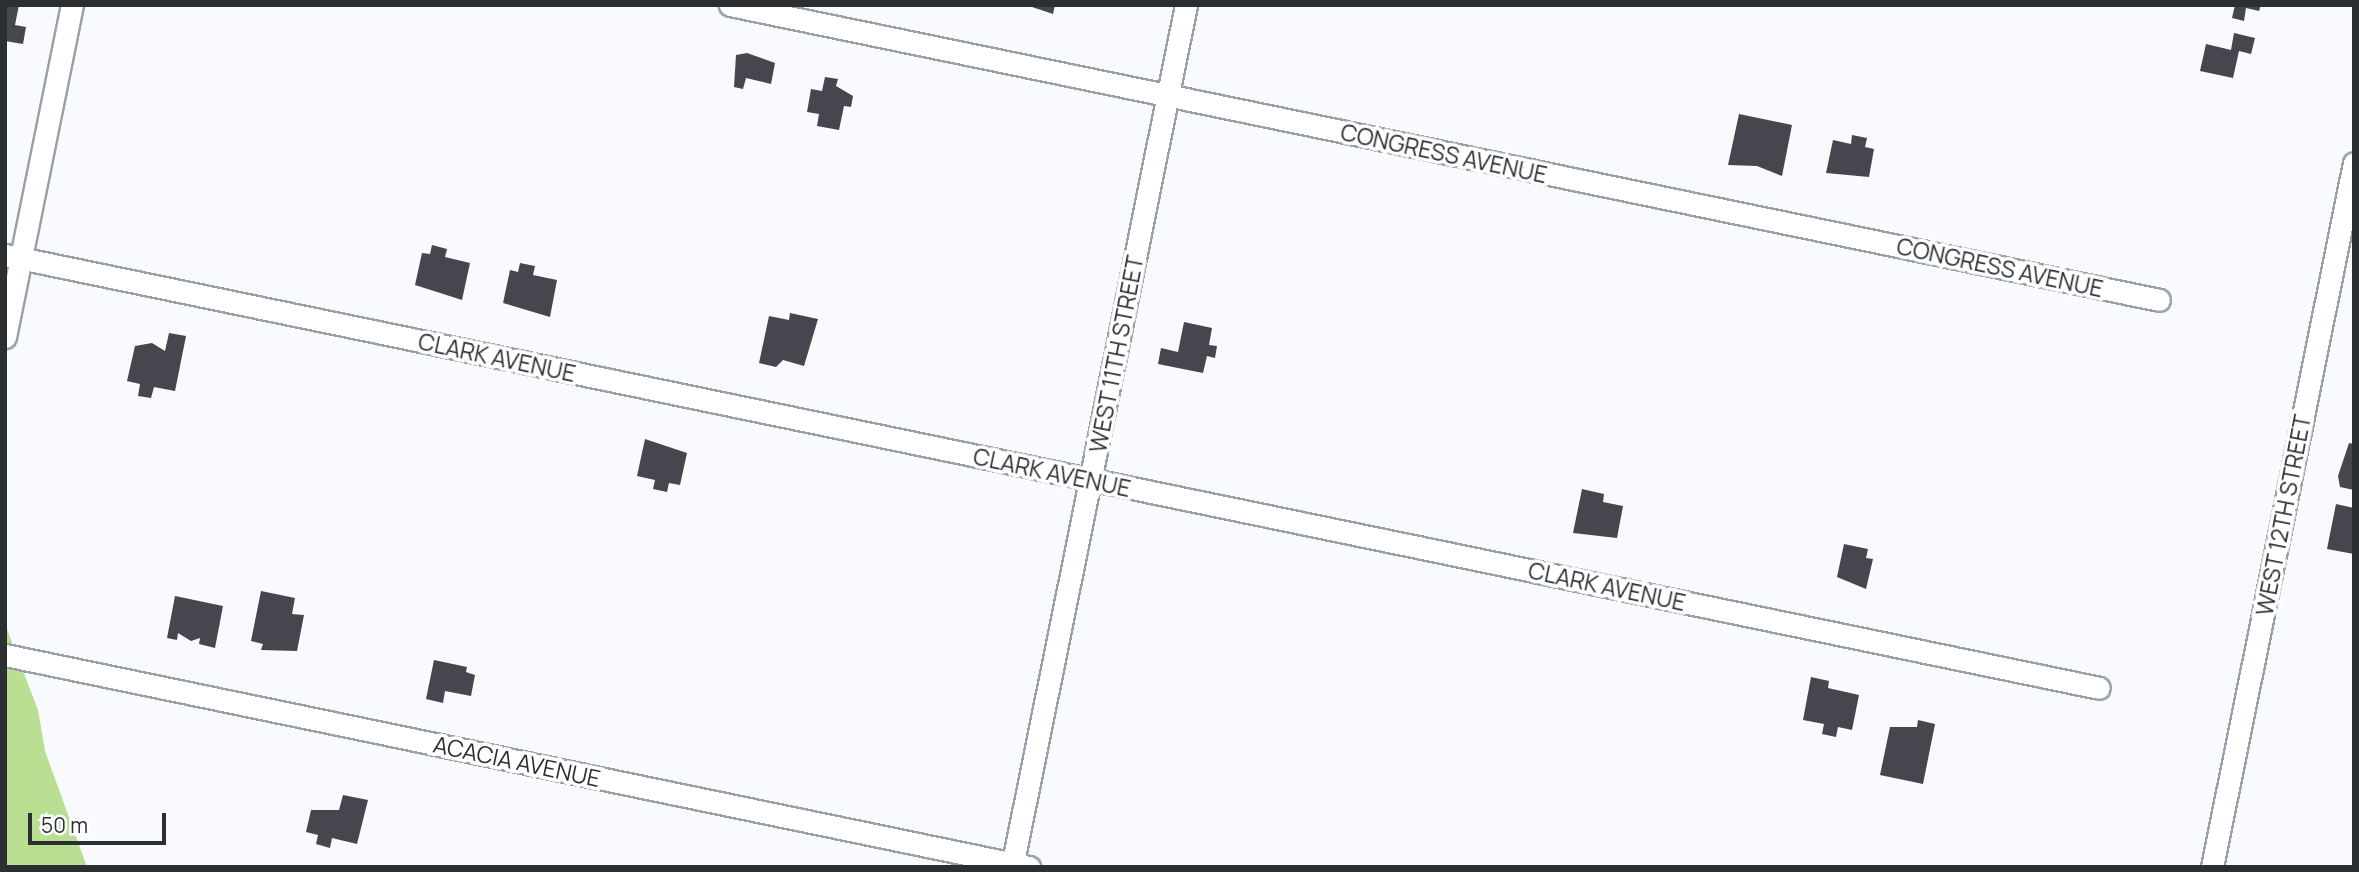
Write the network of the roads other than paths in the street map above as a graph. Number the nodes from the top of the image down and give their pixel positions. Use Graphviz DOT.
graph roads {
  1 [pos="72,5"];
  2 [pos="730,5"];
  3 [pos="1186,5"];
  4 [pos="1168,96"];
  5 [pos="2354,163"];
  6 [pos="13,257"];
  7 [pos="2159,300"];
  8 [pos="5,337"];
  9 [pos="1090,480"];
  10 [pos="5,655"];
  11 [pos="2099,688"];
  12 [pos="1018,866"];
  13 [pos="2212,867"];
  1 -- 6 [label="street"];
  2 -- 4 [label="street, CONGRESS AVENUE"];
  3 -- 4 [label="street, WEST 11TH STREET"];
  4 -- 7 [label="street, CONGRESS AVENUE"];
  4 -- 9 [label="street, WEST 11TH STREET"];
  5 -- 13 [label="street, WEST 12TH STREET"];
  6 -- 8 [label="street"];
  6 -- 9 [label="street, CLARK AVENUE"];
  9 -- 11 [label="street, CLARK AVENUE"];
  9 -- 12 [label="street, WEST 11TH STREET"];
  10 -- 12 [label="street, ACACIA AVENUE"];
}
